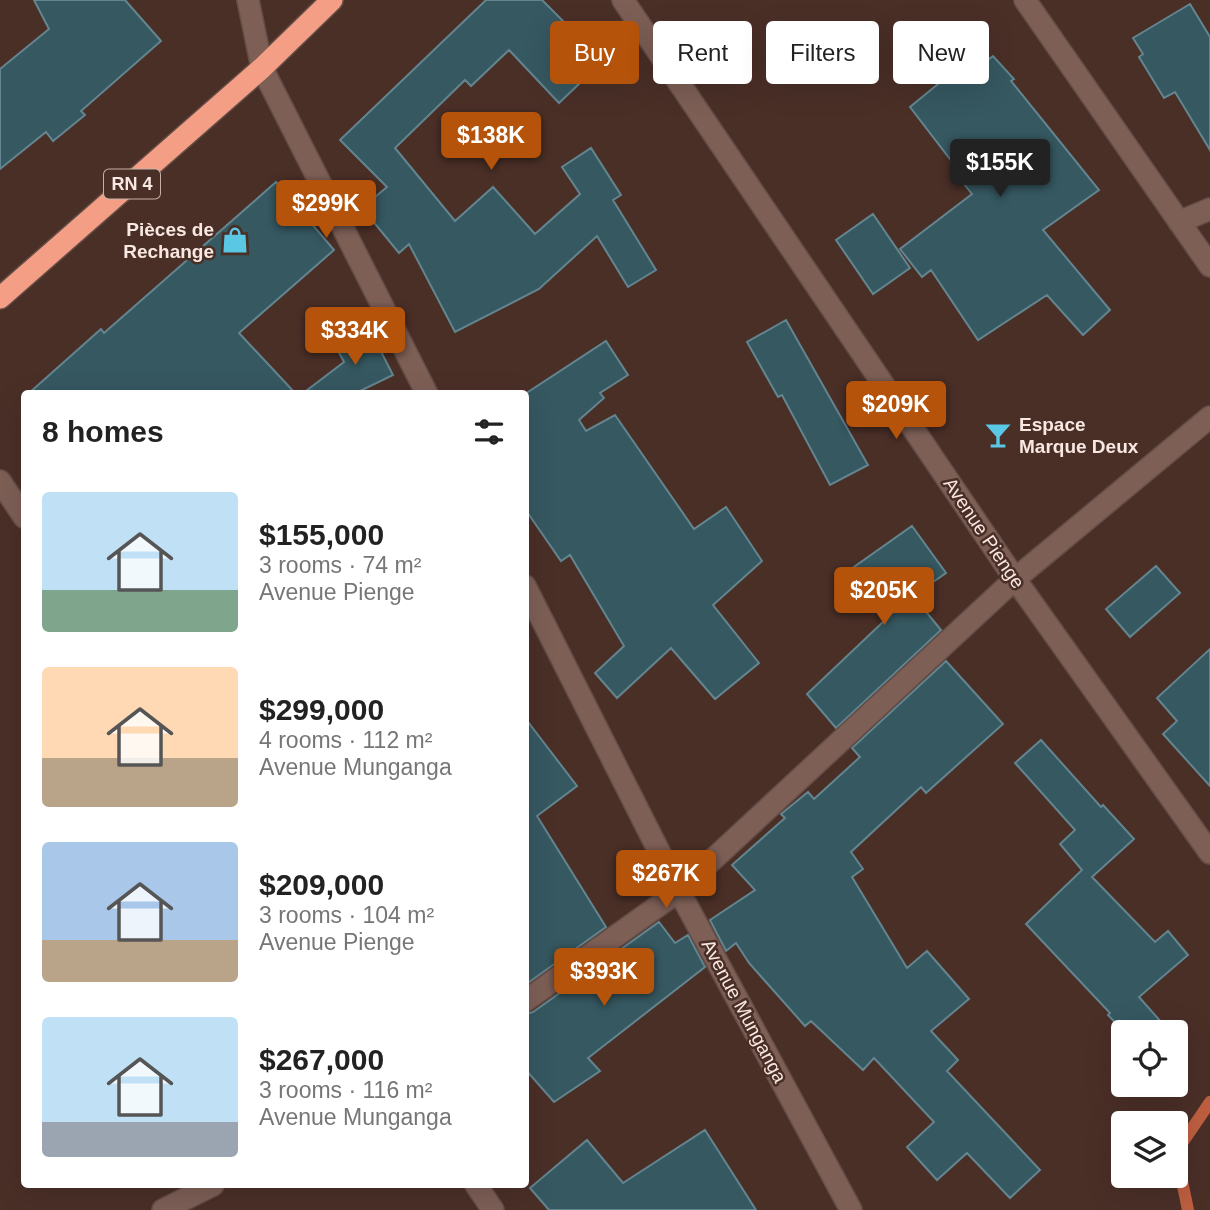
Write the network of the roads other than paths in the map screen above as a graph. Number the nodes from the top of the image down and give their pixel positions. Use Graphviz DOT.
graph roads {
  1 [pos="248,0"];
  2 [pos="332,0"];
  3 [pos="624,0"];
  4 [pos="1025,0"];
  5 [pos="262,68"];
  6 [pos="1210,209"];
  7 [pos="1179,222"];
  8 [pos="1210,266"];
  9 [pos="0,298"];
  10 [pos="425,390"];
  11 [pos="1210,417"];
  12 [pos="0,481"];
  13 [pos="21,512"];
  14 [pos="1015,579"];
  15 [pos="529,594"];
  16 [pos="1210,853"];
  17 [pos="679,891"];
  18 [pos="529,998"];
  19 [pos="207,1188"];
  20 [pos="478,1188"];
  21 [pos="163,1210"];
  22 [pos="493,1210"];
  23 [pos="851,1210"];
  1 -- 5 [label="street"];
  2 -- 5 [label="highway, RN 4"];
  3 -- 14 [label="street, Avenue Pienge"];
  4 -- 7 [label="street"];
  5 -- 9 [label="highway, RN 4"];
  5 -- 10 [label="street"];
  6 -- 7 [label="street"];
  7 -- 8 [label="street"];
  11 -- 14 [label="street"];
  12 -- 13 [label="street"];
  14 -- 16 [label="street, Avenue Pienge"];
  14 -- 17 [label="street"];
  15 -- 17 [label="street, Avenue Munganga"];
  17 -- 18 [label="street"];
  17 -- 23 [label="street, Avenue Munganga"];
  19 -- 21 [label="street"];
  20 -- 22 [label="street"];
}
